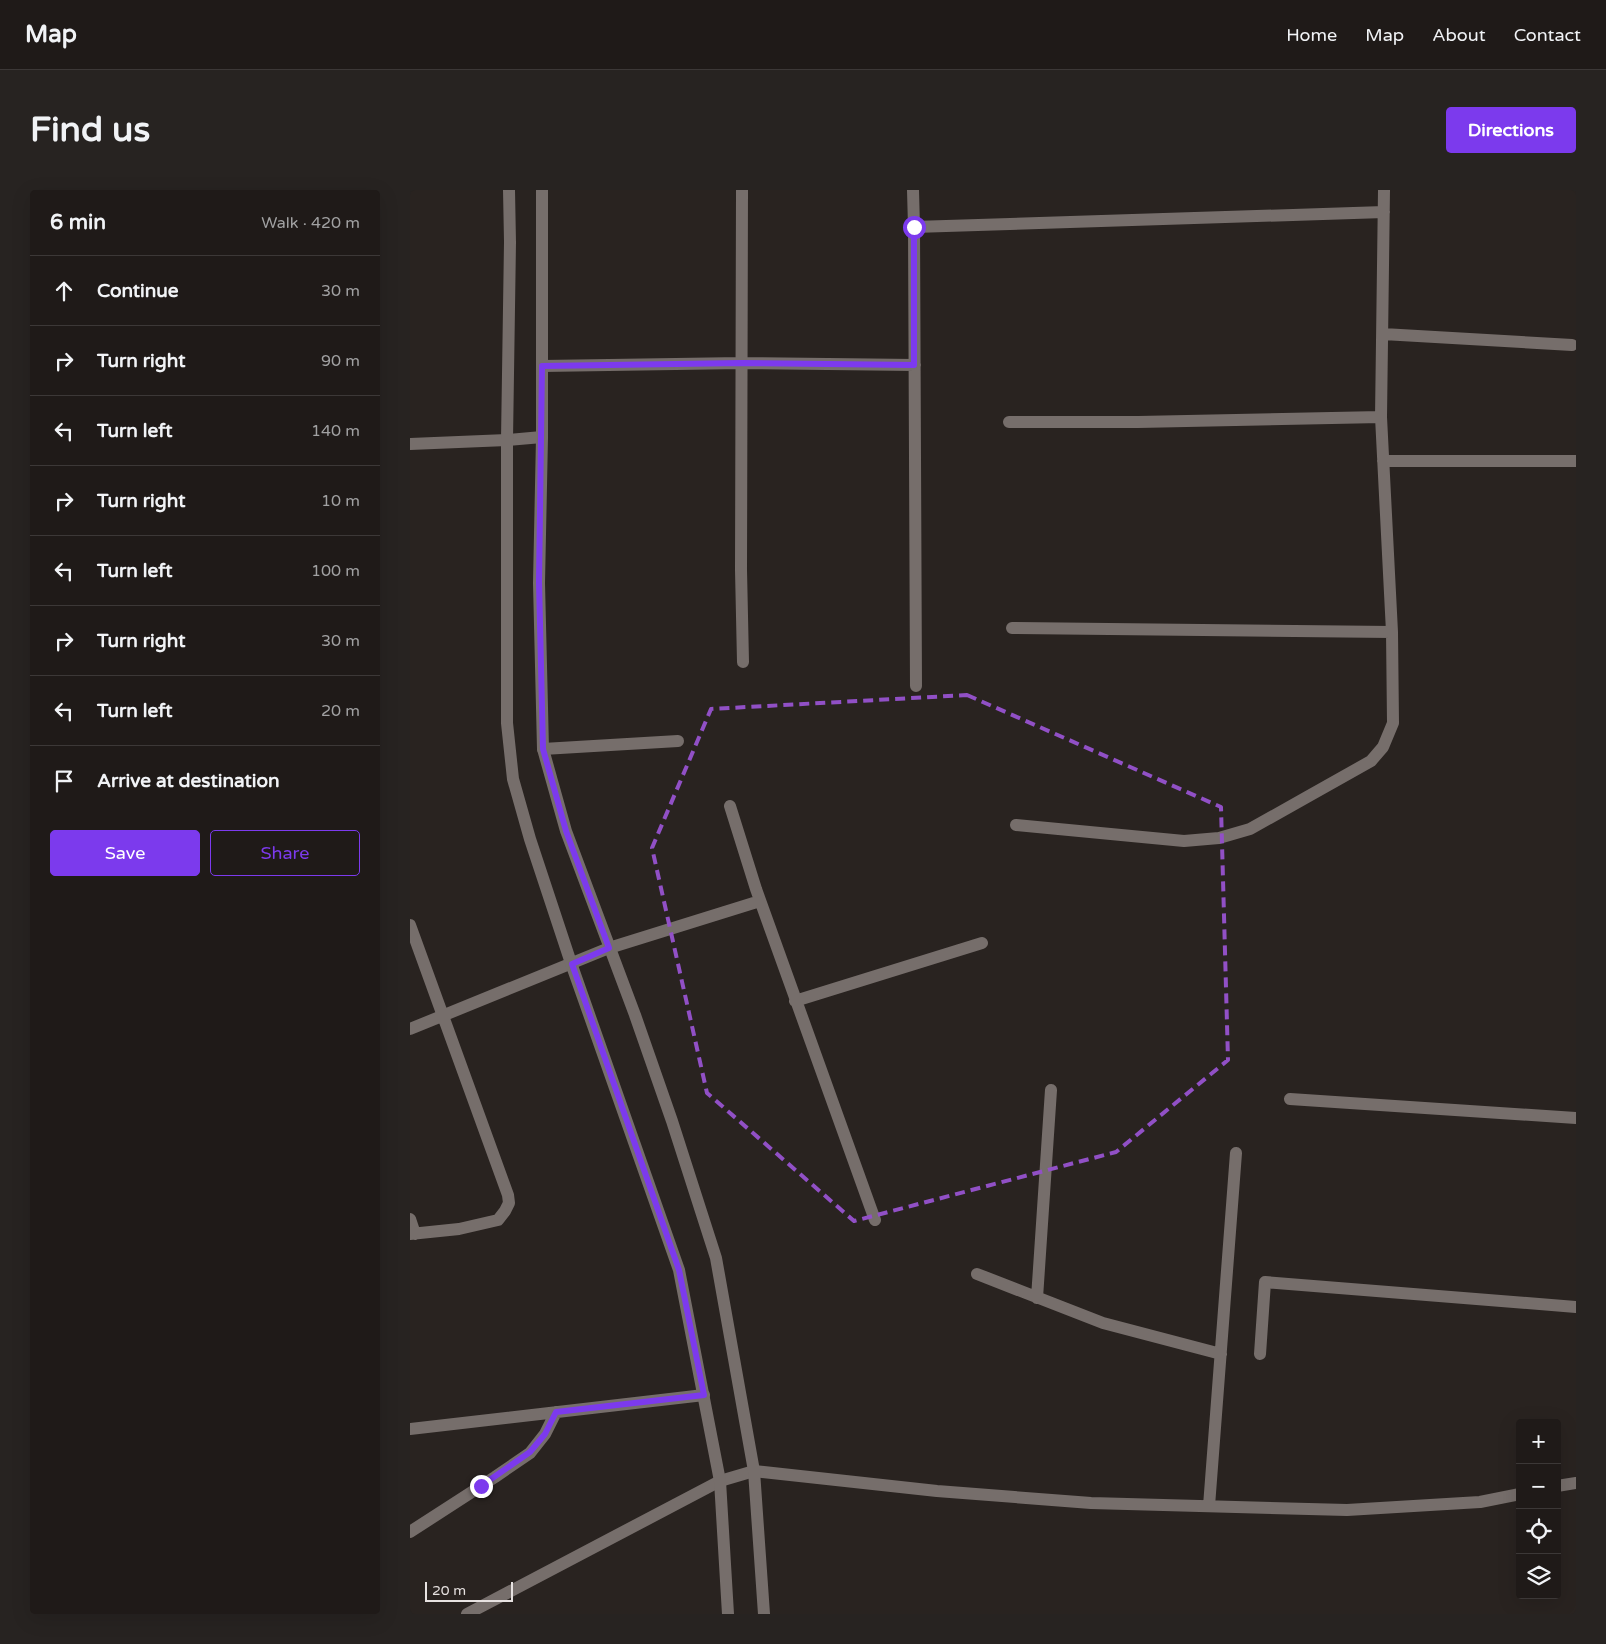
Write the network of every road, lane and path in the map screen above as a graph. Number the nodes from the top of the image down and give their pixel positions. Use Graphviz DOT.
graph roads {
  1 [pos="509,190"];
  2 [pos="542,190"];
  3 [pos="742,190"];
  4 [pos="913,190"];
  5 [pos="1384,190"];
  6 [pos="1384,212"];
  7 [pos="914,227"];
  8 [pos="1383,334"];
  9 [pos="1572,345"];
  10 [pos="742,363"];
  11 [pos="914,365"];
  12 [pos="542,366"];
  13 [pos="1381,417"];
  14 [pos="1009,422"];
  15 [pos="542,437"];
  16 [pos="507,440"];
  17 [pos="410,444"];
  18 [pos="1576,460"];
  19 [pos="1383,461"];
  20 [pos="1012,628"];
  21 [pos="1392,632"];
  22 [pos="743,662"];
  23 [pos="916,686"];
  24 [pos="678,741"];
  25 [pos="543,749"];
  26 [pos="730,806"];
  27 [pos="1016,825"];
  28 [pos="760,901"];
  29 [pos="410,925"];
  30 [pos="982,943"];
  31 [pos="609,948"];
  32 [pos="572,964"];
  33 [pos="795,1001"];
  34 [pos="443,1014"];
  35 [pos="410,1029"];
  36 [pos="1051,1090"];
  37 [pos="1290,1099"];
  38 [pos="1576,1118"];
  39 [pos="1236,1153"];
  40 [pos="410,1219"];
  41 [pos="875,1220"];
  42 [pos="412,1234"];
  43 [pos="977,1274"];
  44 [pos="1037,1298"];
  45 [pos="1576,1307"];
  46 [pos="1221,1354"];
  47 [pos="1260,1354"];
  48 [pos="704,1395"];
  49 [pos="556,1412"];
  50 [pos="410,1429"];
  51 [pos="754,1470"];
  52 [pos="720,1481"];
  53 [pos="1576,1483"];
  54 [pos="1561,1485"];
  55 [pos="1516,1495"];
  56 [pos="1209,1506"];
  57 [pos="410,1532"];
  58 [pos="468,1614"];
  59 [pos="728,1614"];
  60 [pos="764,1614"];
  1 -- 16 [label="street"];
  2 -- 12 [label="street"];
  3 -- 10 [label="street"];
  4 -- 7 [label="street"];
  5 -- 6 [label="street"];
  6 -- 7 [label="street"];
  6 -- 8 [label="street"];
  7 -- 11 [label="street"];
  8 -- 9 [label="street"];
  8 -- 13 [label="street"];
  10 -- 11 [label="street"];
  10 -- 12 [label="street"];
  10 -- 22 [label="street"];
  11 -- 23 [label="street"];
  12 -- 15 [label="street"];
  13 -- 14 [label="street"];
  13 -- 19 [label="street"];
  15 -- 16 [label="street"];
  15 -- 25 [label="street"];
  16 -- 17 [label="street"];
  16 -- 32 [label="street"];
  18 -- 19 [label="street"];
  19 -- 21 [label="street"];
  20 -- 21 [label="street"];
  21 -- 27 [label="street"];
  24 -- 25 [label="street"];
  25 -- 31 [label="street"];
  26 -- 28 [label="street"];
  28 -- 31 [label="street"];
  28 -- 33 [label="street"];
  29 -- 34 [label="street"];
  30 -- 33 [label="street"];
  31 -- 32 [label="street"];
  31 -- 51 [label="street"];
  32 -- 34 [label="street"];
  32 -- 48 [label="street"];
  33 -- 41 [label="street"];
  34 -- 35 [label="street"];
  34 -- 42 [label="street"];
  36 -- 44 [label="street"];
  37 -- 38 [label="street"];
  39 -- 46 [label="street"];
  40 -- 42 [label="street"];
  43 -- 44 [label="street"];
  44 -- 46 [label="street"];
  45 -- 47 [label="street"];
  46 -- 56 [label="street"];
  48 -- 49 [label="street"];
  48 -- 52 [label="street"];
  49 -- 50 [label="street"];
  49 -- 57 [label="street"];
  51 -- 52 [label="street"];
  51 -- 56 [label="street"];
  51 -- 60 [label="street"];
  52 -- 58 [label="street"];
  52 -- 59 [label="street"];
  53 -- 54 [label="street"];
  55 -- 56 [label="street"];
}
